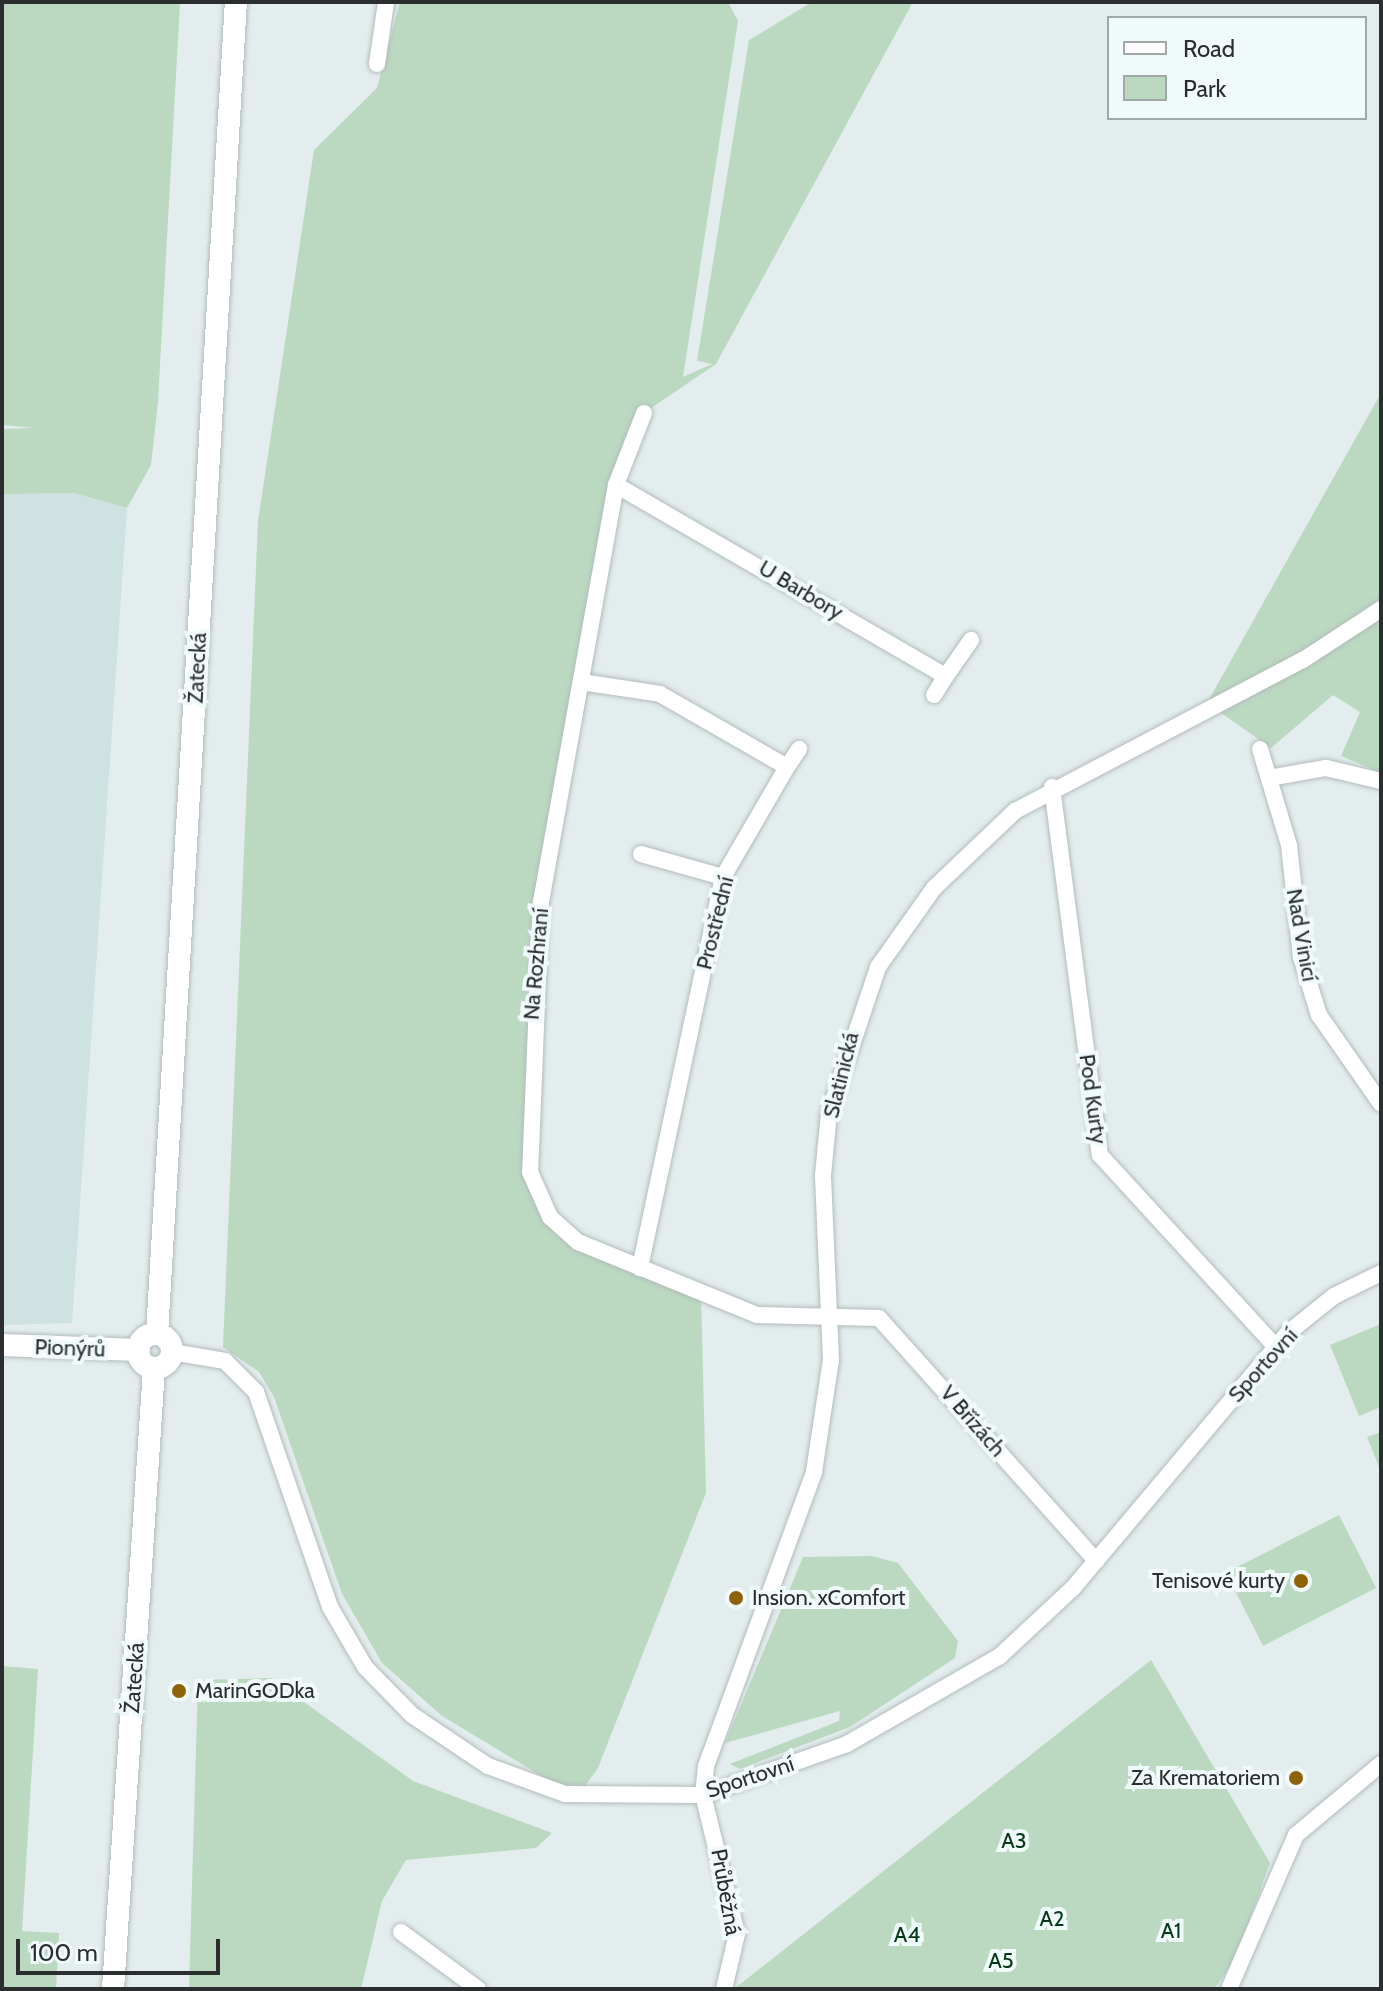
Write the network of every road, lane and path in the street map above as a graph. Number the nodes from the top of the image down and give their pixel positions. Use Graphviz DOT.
graph roads {
  1 [pos="236,2"];
  2 [pos="386,2"];
  3 [pos="377,64"];
  4 [pos="644,413"];
  5 [pos="616,485"];
  6 [pos="1381,609"];
  7 [pos="971,640"];
  8 [pos="946,676"];
  9 [pos="581,682"];
  10 [pos="934,695"];
  11 [pos="799,749"];
  12 [pos="1260,749"];
  13 [pos="787,767"];
  14 [pos="1269,778"];
  15 [pos="1381,781"];
  16 [pos="1052,787"];
  17 [pos="641,854"];
  18 [pos="723,877"];
  19 [pos="1381,1104"];
  20 [pos="640,1268"];
  21 [pos="1381,1273"];
  22 [pos="832,1316"];
  23 [pos="157,1334"];
  24 [pos="2,1345"];
  25 [pos="1275,1346"];
  26 [pos="139,1350"];
  27 [pos="172,1352"];
  28 [pos="154,1368"];
  29 [pos="1096,1561"];
  30 [pos="1381,1764"];
  31 [pos="703,1795"];
  32 [pos="401,1932"];
  33 [pos="113,1989"];
  34 [pos="478,1989"];
  35 [pos="724,1989"];
  36 [pos="1229,1989"];
  1 -- 23 [label="street, Žatecká"];
  2 -- 3 [label="street"];
  4 -- 5 [label="street, Na Rozhraní"];
  5 -- 8 [label="street, U Barbory"];
  5 -- 9 [label="street, Na Rozhraní"];
  6 -- 16 [label="street, Slatinická"];
  7 -- 8 [label="street"];
  8 -- 10 [label="street"];
  9 -- 13 [label="street"];
  9 -- 20 [label="street, Na Rozhraní"];
  11 -- 13 [label="street, Prostřední"];
  12 -- 14 [label="street, Nad Vinicí"];
  13 -- 18 [label="street, Prostřední"];
  14 -- 15 [label="street"];
  14 -- 19 [label="street, Nad Vinicí"];
  16 -- 22 [label="street, Slatinická"];
  16 -- 25 [label="street, Pod Kurty"];
  17 -- 18 [label="street"];
  18 -- 20 [label="street, Prostřední"];
  20 -- 22 [label="street, Na Rozhraní"];
  21 -- 25 [label="street, Sportovní"];
  22 -- 29 [label="street, V Břízách"];
  22 -- 31 [label="street, Slatinická"];
  23 -- 26 [label="street"];
  23 -- 27 [label="street"];
  24 -- 26 [label="street, Pionýrů"];
  25 -- 29 [label="street, Sportovní"];
  26 -- 28 [label="street"];
  27 -- 28 [label="street"];
  27 -- 31 [label="street, Sportovní"];
  28 -- 33 [label="street, Žatecká"];
  29 -- 31 [label="street, Sportovní"];
  30 -- 36 [label="street"];
  31 -- 35 [label="street, Průběžná"];
  32 -- 34 [label="street"];
}
